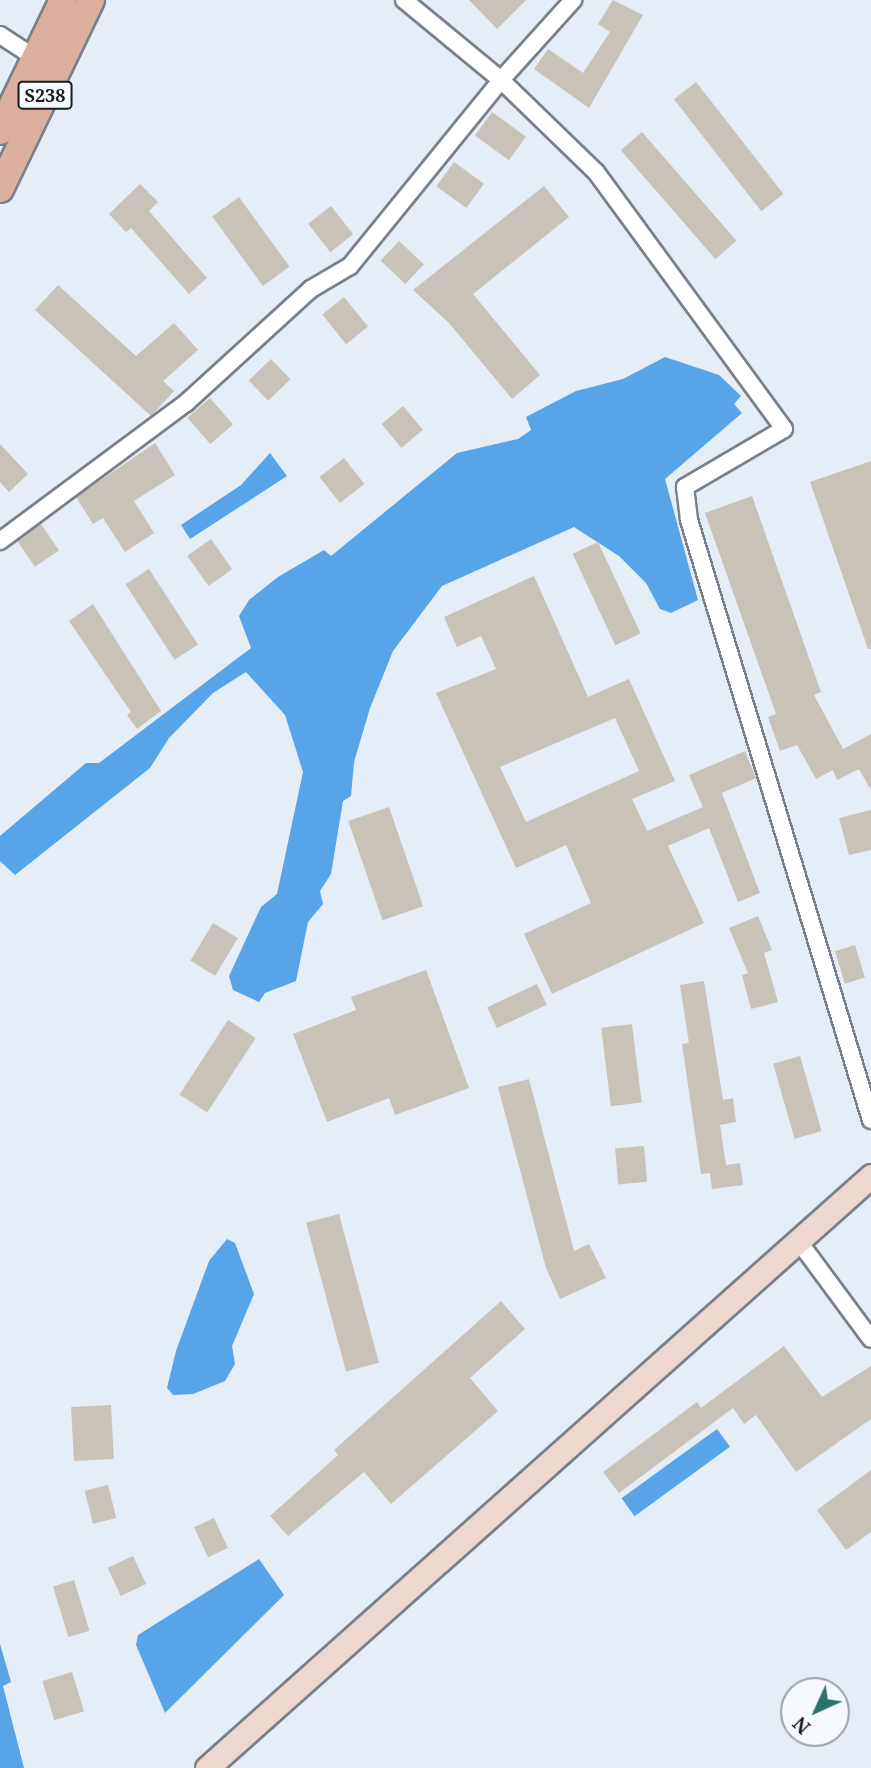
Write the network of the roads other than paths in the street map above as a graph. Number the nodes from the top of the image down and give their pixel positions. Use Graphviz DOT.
graph roads {
  1 [pos="63,0"];
  2 [pos="91,0"];
  3 [pos="404,0"];
  4 [pos="573,0"];
  5 [pos="0,35"];
  6 [pos="46,65"];
  7 [pos="501,80"];
  8 [pos="0,131"];
  9 [pos="0,189"];
  10 [pos="0,541"];
  11 [pos="871,1120"];
  12 [pos="871,1176"];
  13 [pos="797,1239"];
  14 [pos="871,1339"];
  15 [pos="207,1768"];
  1 -- 6 [label="main road, S238"];
  2 -- 6 [label="main road, S238"];
  3 -- 7 [label="street"];
  4 -- 7 [label="street"];
  5 -- 6 [label="street"];
  6 -- 8 [label="main road, S238"];
  6 -- 9 [label="main road, S238"];
  7 -- 10 [label="street"];
  7 -- 11 [label="street"];
  12 -- 13 [label="main road"];
  13 -- 14 [label="street"];
  13 -- 15 [label="main road"];
}
